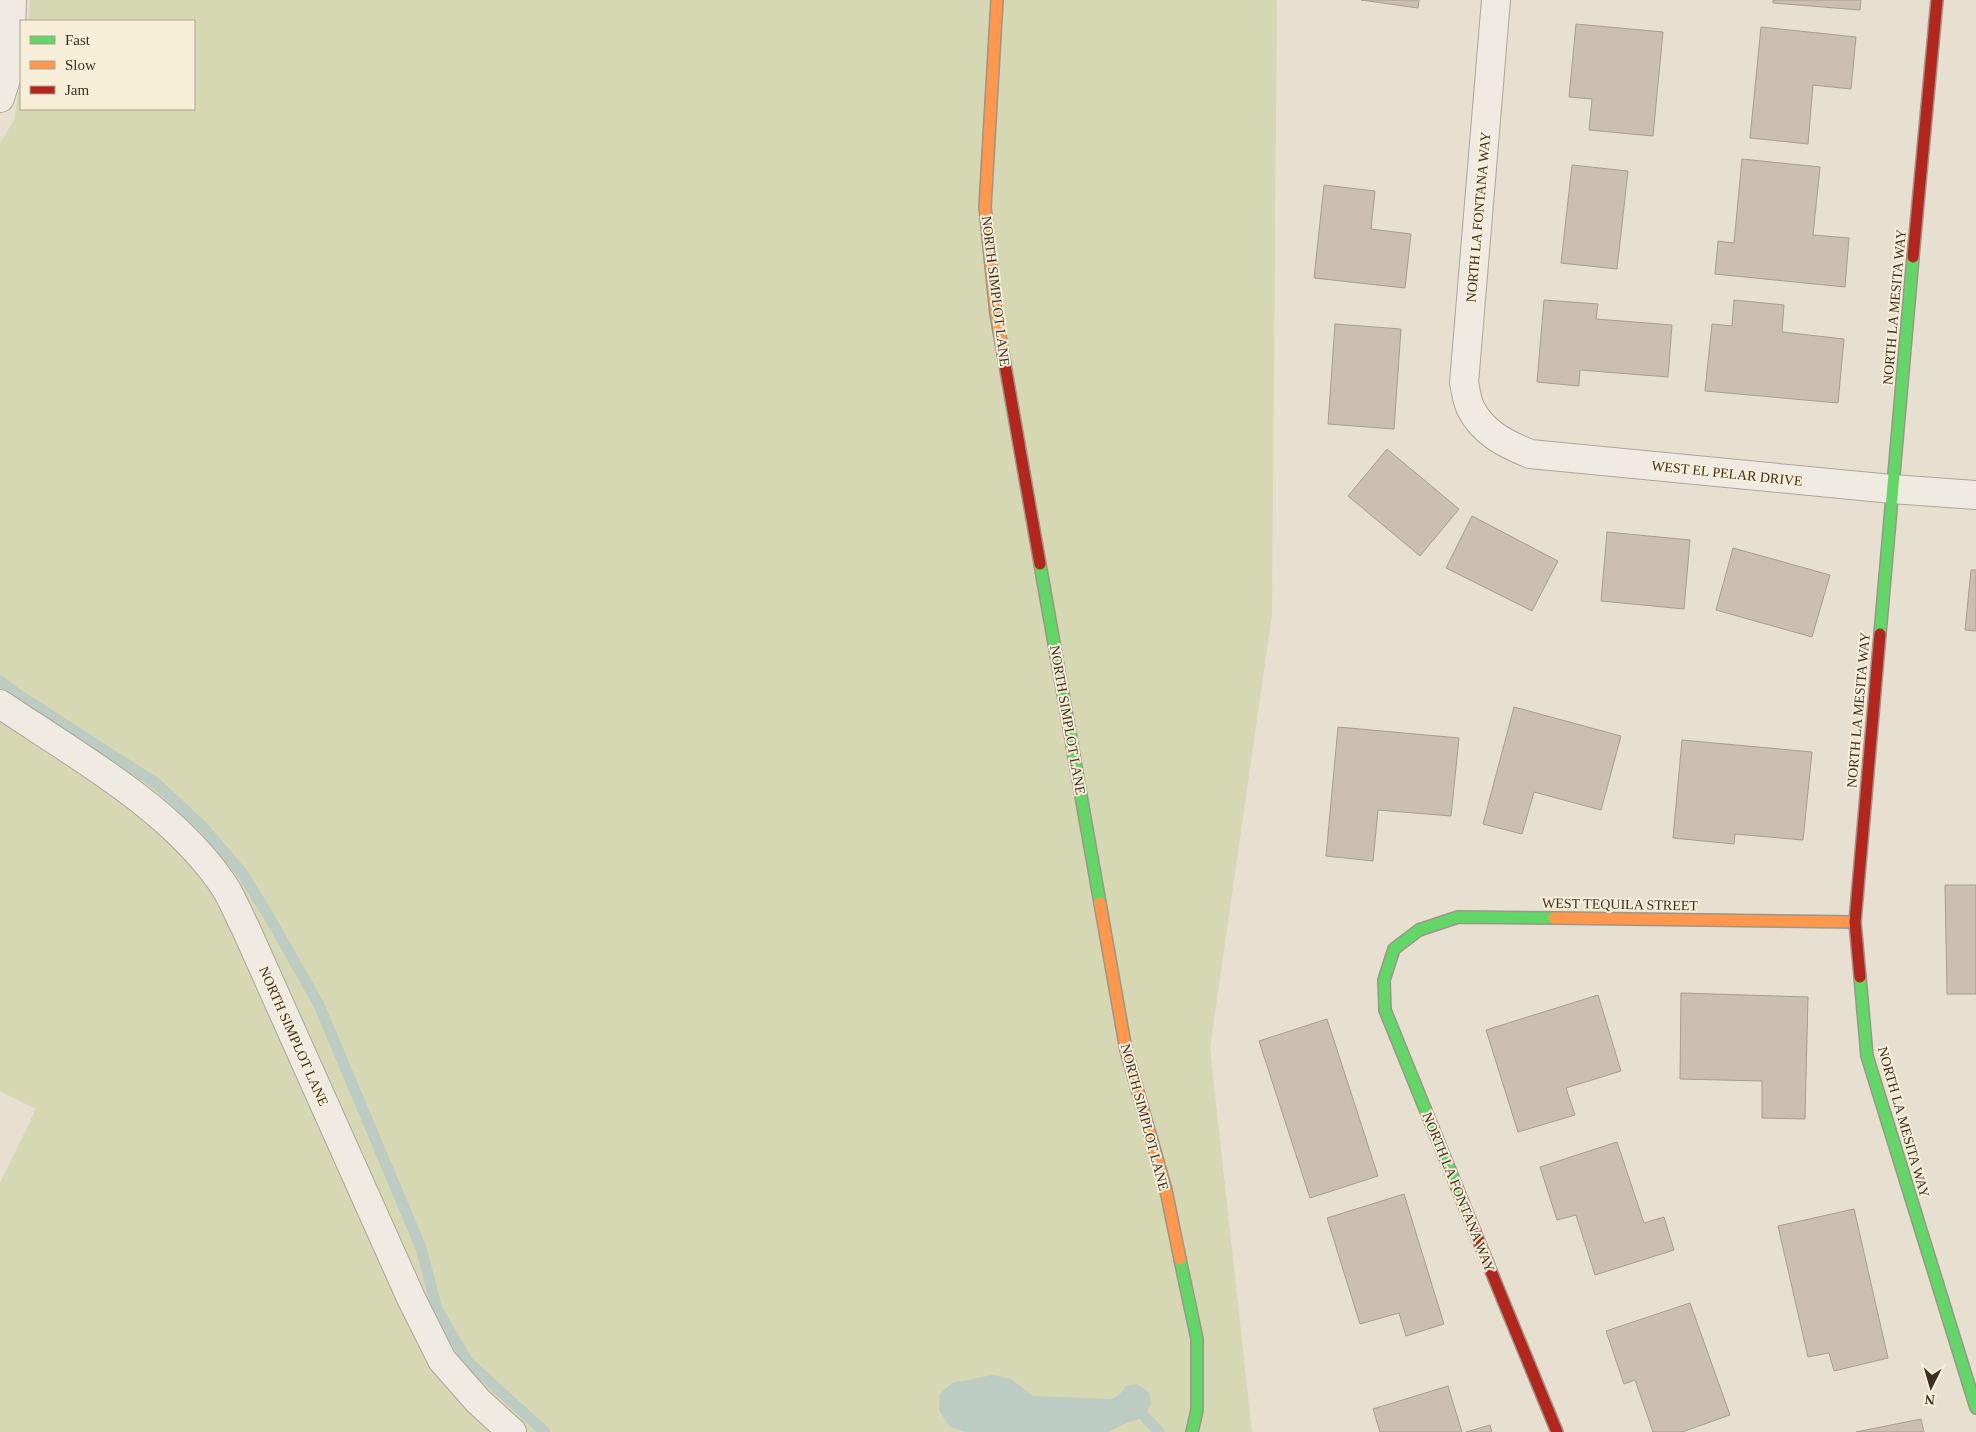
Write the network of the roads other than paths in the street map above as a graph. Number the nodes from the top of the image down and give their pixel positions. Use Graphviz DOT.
graph roads {
  1 [pos="12,0"];
  2 [pos="996,0"];
  3 [pos="1496,0"];
  4 [pos="1937,0"];
  5 [pos="0,98"];
  6 [pos="1484,428"];
  7 [pos="1892,489"];
  8 [pos="1976,495"];
  9 [pos="0,704"];
  10 [pos="1855,922"];
  11 [pos="1394,949"];
  12 [pos="1976,1408"];
  13 [pos="512,1432"];
  14 [pos="1192,1432"];
  15 [pos="1557,1432"];
  1 -- 5 [label="street"];
  2 -- 14 [label="street, NORTH SIMPLOT LANE"];
  3 -- 6 [label="street, NORTH LA FONTANA WAY"];
  4 -- 7 [label="street, NORTH LA MESITA WAY"];
  6 -- 7 [label="street, WEST EL PELAR DRIVE"];
  7 -- 8 [label="street, WEST EL PELAR DRIVE"];
  7 -- 10 [label="street, NORTH LA MESITA WAY"];
  9 -- 13 [label="street, NORTH SIMPLOT LANE"];
  10 -- 11 [label="street, WEST TEQUILA STREET"];
  10 -- 12 [label="street, NORTH LA MESITA WAY"];
  11 -- 15 [label="street, NORTH LA FONTANA WAY"];
}
